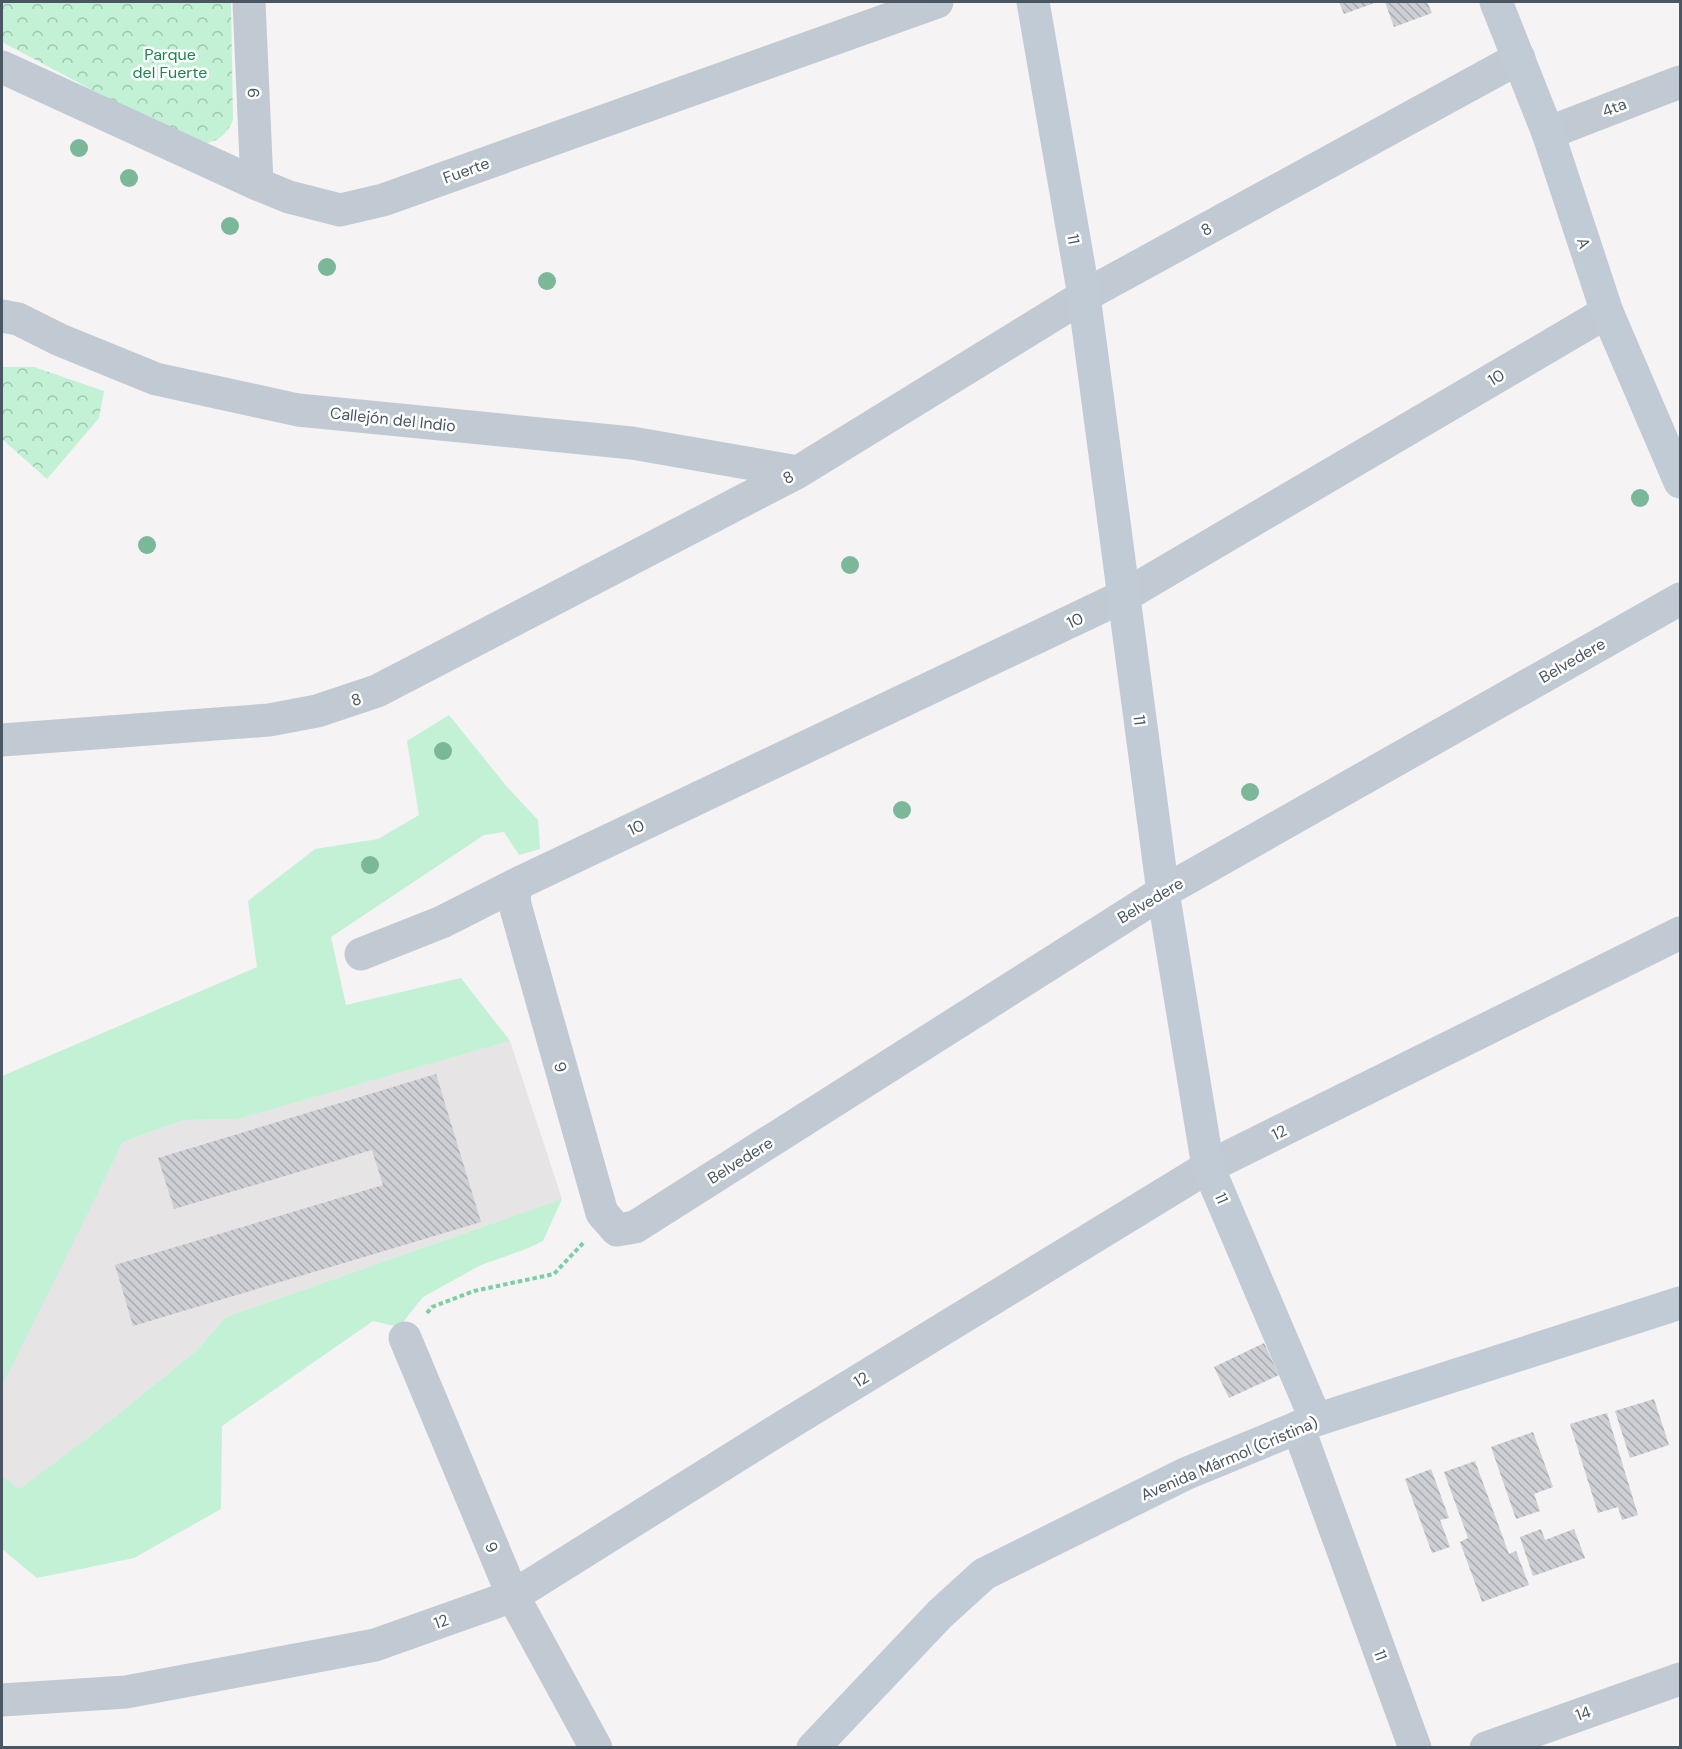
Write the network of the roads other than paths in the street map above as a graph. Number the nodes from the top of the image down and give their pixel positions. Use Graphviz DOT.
graph roads {
  1 [pos="249,2"];
  2 [pos="937,2"];
  3 [pos="1033,2"];
  4 [pos="1496,2"];
  5 [pos="1519,58"];
  6 [pos="2,67"];
  7 [pos="1680,82"];
  8 [pos="1548,133"];
  9 [pos="257,184"];
  10 [pos="1084,296"];
  11 [pos="1607,312"];
  12 [pos="2,316"];
  13 [pos="798,472"];
  14 [pos="1680,482"];
  15 [pos="1125,596"];
  16 [pos="1680,598"];
  17 [pos="2,740"];
  18 [pos="519,883"];
  19 [pos="1162,892"];
  20 [pos="1680,933"];
  21 [pos="361,954"];
  22 [pos="1208,1167"];
  23 [pos="635,1227"];
  24 [pos="1680,1303"];
  25 [pos="405,1338"];
  26 [pos="1307,1424"];
  27 [pos="513,1596"];
  28 [pos="1680,1679"];
  29 [pos="2,1700"];
  30 [pos="596,1748"];
  31 [pos="813,1748"];
  32 [pos="1415,1748"];
  33 [pos="1486,1748"];
  1 -- 9 [label="street, 9"];
  2 -- 9 [label="street, Fuerte"];
  3 -- 10 [label="main road, 11"];
  4 -- 5 [label="main road, A"];
  5 -- 8 [label="main road, A"];
  5 -- 10 [label="street, 8"];
  6 -- 9 [label="street, Fuerte"];
  7 -- 8 [label="street, 4ta"];
  8 -- 11 [label="main road, A"];
  10 -- 13 [label="street, 8"];
  10 -- 15 [label="main road, 11"];
  11 -- 14 [label="main road, A"];
  11 -- 15 [label="street, 10"];
  12 -- 13 [label="street, Callejón del Indio"];
  13 -- 17 [label="street, 8"];
  15 -- 18 [label="street, 10"];
  15 -- 19 [label="main road, 11"];
  16 -- 19 [label="street, Belvedere"];
  18 -- 21 [label="street, 10"];
  18 -- 23 [label="street, 9"];
  19 -- 22 [label="main road, 11"];
  19 -- 23 [label="street, Belvedere"];
  20 -- 22 [label="street, 12"];
  22 -- 26 [label="main road, 11"];
  22 -- 27 [label="street, 12"];
  24 -- 26 [label="main road, Avenida Mármol (Cristina)"];
  25 -- 27 [label="street, 9"];
  26 -- 31 [label="main road, Avenida Mármol (Cristina)"];
  26 -- 32 [label="street, 11"];
  27 -- 29 [label="street, 12"];
  27 -- 30 [label="street, 9"];
  28 -- 33 [label="street, 14"];
}
